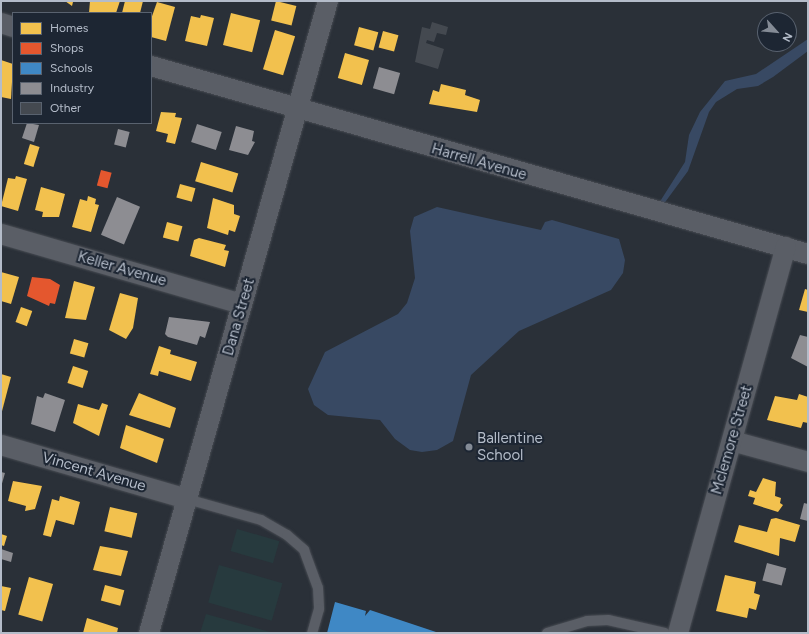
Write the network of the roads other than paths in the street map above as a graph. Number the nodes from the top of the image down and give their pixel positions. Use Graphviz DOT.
graph roads {
  1 [pos="328,1"];
  2 [pos="1,23"];
  3 [pos="12,27"];
  4 [pos="152,66"];
  5 [pos="298,109"];
  6 [pos="1,234"];
  7 [pos="786,247"];
  8 [pos="808,254"];
  9 [pos="242,304"];
  10 [pos="732,440"];
  11 [pos="1,445"];
  12 [pos="808,462"];
  13 [pos="187,498"];
  14 [pos="149,633"];
  15 [pos="312,633"];
  16 [pos="547,633"];
  17 [pos="665,633"];
  18 [pos="678,633"];
  1 -- 5 [label="street, Dana Street"];
  2 -- 3 [label="street"];
  4 -- 5 [label="street, Harrell Avenue"];
  5 -- 7 [label="street, Harrell Avenue"];
  5 -- 9 [label="street, Dana Street"];
  6 -- 9 [label="street, Keller Avenue"];
  7 -- 8 [label="street, Harrell Avenue"];
  7 -- 10 [label="street, Mclemore Street"];
  9 -- 13 [label="street, Dana Street"];
  10 -- 12 [label="street"];
  10 -- 18 [label="street, Mclemore Street"];
  11 -- 13 [label="street, Vincent Avenue"];
  13 -- 14 [label="street, Dana Street"];
  13 -- 15 [label="lane"];
  16 -- 17 [label="lane"];
}
